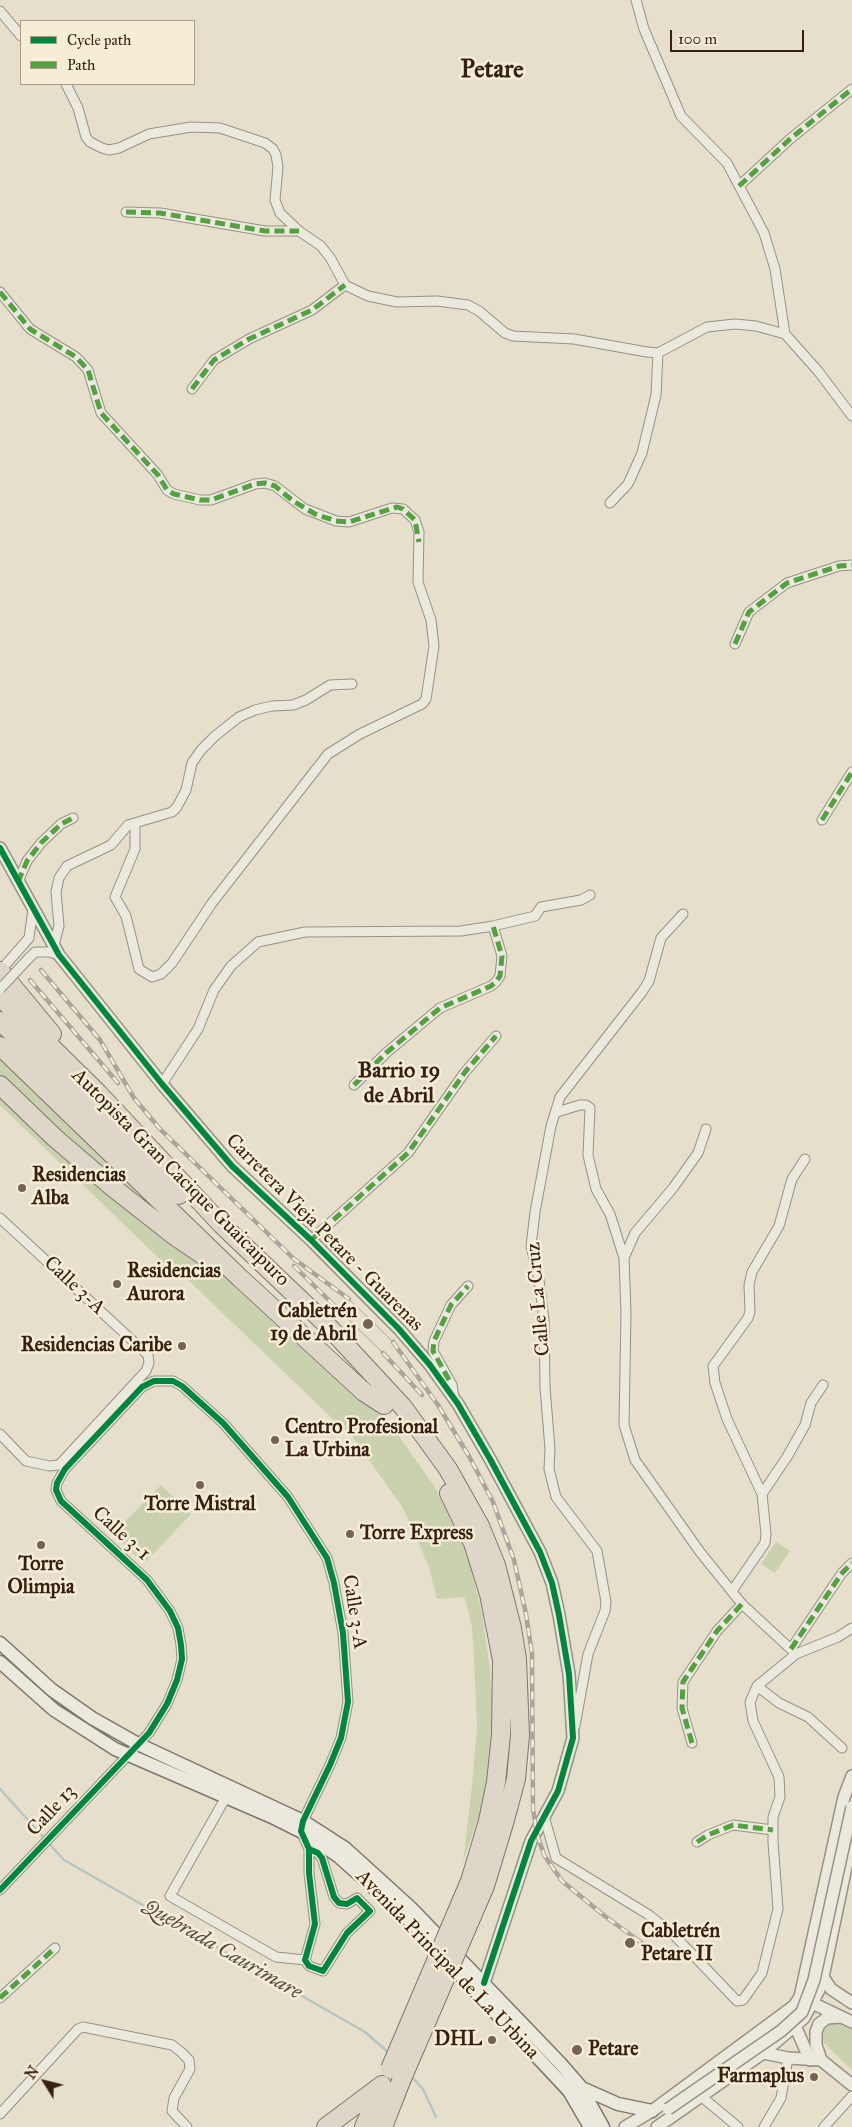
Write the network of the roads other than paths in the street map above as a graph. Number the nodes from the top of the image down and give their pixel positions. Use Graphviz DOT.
graph roads {
  1 [pos="636,0"];
  2 [pos="0,11"];
  3 [pos="20,35"];
  4 [pos="66,85"];
  5 [pos="852,88"];
  6 [pos="739,186"];
  7 [pos="126,212"];
  8 [pos="299,231"];
  9 [pos="345,285"];
  10 [pos="0,292"];
  11 [pos="785,334"];
  12 [pos="658,353"];
  13 [pos="192,389"];
  14 [pos="852,416"];
  15 [pos="610,503"];
  16 [pos="852,565"];
  17 [pos="735,644"];
  18 [pos="352,684"];
  19 [pos="852,772"];
  20 [pos="73,818"];
  21 [pos="822,820"];
  22 [pos="135,823"];
  23 [pos="0,848"];
  24 [pos="18,882"];
  25 [pos="590,895"];
  26 [pos="33,909"];
  27 [pos="683,914"];
  28 [pos="493,926"];
  29 [pos="57,950"];
  30 [pos="0,971"];
  31 [pos="0,989"];
  32 [pos="0,997"];
  33 [pos="0,1021"];
  34 [pos="496,1036"];
  35 [pos="0,1046"];
  36 [pos="0,1084"];
  37 [pos="162,1084"];
  38 [pos="354,1085"];
  39 [pos="557,1112"];
  40 [pos="119,1115"];
  41 [pos="706,1128"];
  42 [pos="804,1159"];
  43 [pos="0,1218"];
  44 [pos="310,1240"];
  45 [pos="624,1258"];
  46 [pos="240,1278"];
  47 [pos="468,1286"];
  48 [pos="162,1380"];
  49 [pos="823,1385"];
  50 [pos="454,1399"];
  51 [pos="384,1405"];
  52 [pos="0,1434"];
  53 [pos="762,1494"];
  54 [pos="852,1563"];
  55 [pos="732,1591"];
  56 [pos="742,1604"];
  57 [pos="852,1628"];
  58 [pos="0,1643"];
  59 [pos="794,1652"];
  60 [pos="0,1662"];
  61 [pos="757,1686"];
  62 [pos="573,1738"];
  63 [pos="692,1743"];
  64 [pos="138,1744"];
  65 [pos="842,1748"];
  66 [pos="128,1755"];
  67 [pos="852,1776"];
  68 [pos="226,1797"];
  69 [pos="852,1807"];
  70 [pos="544,1816"];
  71 [pos="497,1821"];
  72 [pos="302,1826"];
  73 [pos="773,1830"];
  74 [pos="852,1839"];
  75 [pos="697,1842"];
  76 [pos="309,1850"];
  77 [pos="0,1890"];
  78 [pos="55,1948"];
  79 [pos="305,1960"];
  80 [pos="823,1977"];
  81 [pos="484,1983"];
  82 [pos="800,1997"];
  83 [pos="0,1998"];
  84 [pos="813,2002"];
  85 [pos="852,2003"];
  86 [pos="787,2013"];
  87 [pos="840,2017"];
  88 [pos="852,2022"];
  89 [pos="796,2026"];
  90 [pos="763,2053"];
  91 [pos="788,2058"];
  92 [pos="816,2060"];
  93 [pos="396,2075"];
  94 [pos="382,2085"];
  95 [pos="852,2085"];
  96 [pos="580,2086"];
  97 [pos="852,2096"];
  98 [pos="702,2097"];
  99 [pos="578,2103"];
  100 [pos="668,2109"];
  101 [pos="652,2110"];
  102 [pos="0,2114"];
  103 [pos="186,2127"];
  104 [pos="326,2127"];
  105 [pos="364,2127"];
  106 [pos="383,2127"];
  107 [pos="580,2127"];
  108 [pos="590,2127"];
  109 [pos="603,2127"];
  110 [pos="625,2127"];
  111 [pos="657,2127"];
  112 [pos="738,2127"];
  113 [pos="764,2127"];
  114 [pos="824,2127"];
  1 -- 6 [label="street"];
  2 -- 3 [label="street"];
  4 -- 8 [label="street"];
  5 -- 6 [label="street"];
  6 -- 11 [label="street"];
  7 -- 8 [label="street"];
  8 -- 9 [label="street"];
  9 -- 12 [label="street"];
  9 -- 13 [label="street"];
  10 -- 22 [label="street"];
  11 -- 12 [label="street"];
  11 -- 14 [label="street"];
  12 -- 15 [label="street"];
  16 -- 17 [label="street"];
  18 -- 22 [label="street"];
  19 -- 21 [label="street"];
  20 -- 24 [label="street"];
  22 -- 29 [label="street"];
  23 -- 24 [label="street, Carretera Vieja Petare - Guarenas"];
  24 -- 26 [label="street, Carretera Vieja Petare - Guarenas"];
  25 -- 28 [label="street"];
  26 -- 29 [label="street, Carretera Vieja Petare - Guarenas"];
  26 -- 30 [label="street"];
  27 -- 39 [label="street, Calle La Cruz"];
  28 -- 37 [label="street"];
  28 -- 38 [label="street"];
  29 -- 31 [label="street, bridge"];
  29 -- 37 [label="street, Carretera Vieja Petare - Guarenas"];
  30 -- 40 [label="highway"];
  32 -- 40 [label="highway, Autopista Gran Cacique Guaicaipuro"];
  33 -- 51 [label="highway, Autopista Gran Cacique Guaicaipuro"];
  34 -- 44 [label="street"];
  35 -- 46 [label="highway"];
  36 -- 46 [label="highway"];
  37 -- 44 [label="street, Carretera Vieja Petare - Guarenas"];
  39 -- 45 [label="street"];
  39 -- 62 [label="street, Calle La Cruz"];
  40 -- 71 [label="highway, Autopista Gran Cacique Guaicaipuro"];
  41 -- 45 [label="street"];
  42 -- 53 [label="street"];
  43 -- 52 [label="street, Calle 3-A"];
  44 -- 50 [label="street, Carretera Vieja Petare - Guarenas"];
  45 -- 55 [label="street"];
  46 -- 51 [label="highway"];
  47 -- 50 [label="street"];
  48 -- 64 [label="street, Calle 3-1"];
  48 -- 72 [label="street, Calle 3-A"];
  49 -- 53 [label="street"];
  50 -- 62 [label="street, Carretera Vieja Petare - Guarenas"];
  51 -- 71 [label="highway, Autopista Gran Cacique Guaicaipuro"];
  53 -- 55 [label="street"];
  54 -- 59 [label="street"];
  55 -- 56 [label="street"];
  56 -- 59 [label="street"];
  56 -- 63 [label="street"];
  57 -- 59 [label="street"];
  58 -- 64 [label="main road, Avenida Principal de La Urbina"];
  59 -- 61 [label="street"];
  60 -- 66 [label="main road, Avenida Principal de La Urbina"];
  61 -- 65 [label="street"];
  61 -- 73 [label="street"];
  62 -- 70 [label="street, Carretera Vieja Petare - Guarenas"];
  64 -- 66 [label="street, Calle 3-1"];
  64 -- 72 [label="main road, Avenida Principal de La Urbina"];
  66 -- 68 [label="main road, Avenida Principal de La Urbina"];
  66 -- 77 [label="street, Calle 13"];
  67 -- 82 [label="street"];
  68 -- 72 [label="main road, Avenida Principal de La Urbina"];
  68 -- 79 [label="street"];
  69 -- 100 [label="street, bridge"];
  70 -- 73 [label="street"];
  70 -- 81 [label="street, Carretera Vieja Petare - Guarenas"];
  71 -- 93 [label="highway, Autopista Gran Cacique Guaicaipuro, bridge"];
  72 -- 76 [label="street"];
  72 -- 81 [label="main road, Avenida Principal de La Urbina"];
  72 -- 99 [label="main road, Avenida Principal de La Urbina"];
  73 -- 75 [label="street"];
  74 -- 80 [label="street"];
  76 -- 79 [label="street"];
  76 -- 79 [label="street"];
  78 -- 83 [label="street"];
  80 -- 84 [label="street"];
  80 -- 85 [label="street"];
  81 -- 96 [label="main road, Avenida Principal de La Urbina"];
  82 -- 84 [label="street"];
  82 -- 86 [label="street"];
  84 -- 87 [label="street"];
  84 -- 89 [label="street"];
  86 -- 89 [label="street"];
  86 -- 101 [label="street"];
  87 -- 88 [label="street"];
  87 -- 92 [label="street"];
  89 -- 90 [label="street"];
  89 -- 92 [label="street"];
  90 -- 91 [label="street"];
  90 -- 98 [label="street"];
  91 -- 92 [label="street"];
  91 -- 113 [label="street"];
  92 -- 95 [label="street"];
  93 -- 94 [label="highway, Autopista Gran Cacique Guaicaipuro"];
  93 -- 106 [label="highway, Autopista Gran Cacique Guaicaipuro"];
  94 -- 104 [label="highway"];
  94 -- 105 [label="highway, Autopista Gran Cacique Guaicaipuro"];
  96 -- 101 [label="main road"];
  96 -- 109 [label="main road, Avenida Principal de La Urbina"];
  97 -- 114 [label="street"];
  98 -- 111 [label="street"];
  98 -- 112 [label="street"];
  99 -- 107 [label="main road"];
  99 -- 108 [label="main road, Avenida Principal de La Urbina"];
  100 -- 101 [label="street"];
  100 -- 111 [label="street"];
  101 -- 110 [label="street"];
  102 -- 103 [label="street"];
}
